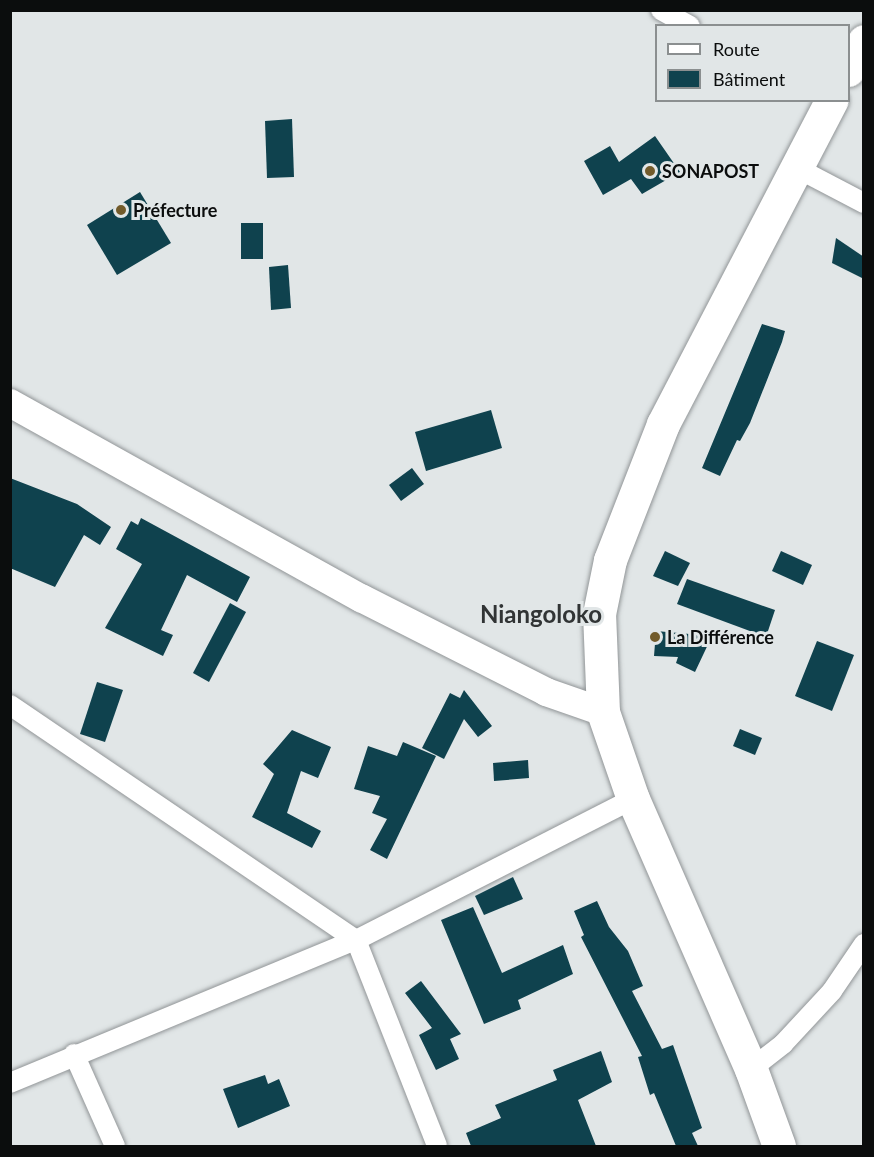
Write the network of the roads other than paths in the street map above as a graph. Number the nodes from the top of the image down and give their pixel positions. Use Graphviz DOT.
graph roads {
  1 [pos="661,10"];
  2 [pos="686,24"];
  3 [pos="864,41"];
  4 [pos="850,68"];
  5 [pos="831,102"];
  6 [pos="797,168"];
  7 [pos="864,203"];
  8 [pos="10,403"];
  9 [pos="10,705"];
  10 [pos="603,712"];
  11 [pos="633,798"];
  12 [pos="356,940"];
  13 [pos="864,944"];
  14 [pos="74,1054"];
  15 [pos="751,1069"];
  16 [pos="10,1083"];
  17 [pos="115,1146"];
  18 [pos="437,1146"];
  19 [pos="779,1146"];
  1 -- 2 [label="street"];
  3 -- 4 [label="highway"];
  5 -- 6 [label="highway"];
  6 -- 7 [label="street"];
  6 -- 10 [label="highway"];
  8 -- 10 [label="main road"];
  9 -- 12 [label="street"];
  10 -- 11 [label="highway"];
  11 -- 12 [label="street"];
  11 -- 15 [label="highway"];
  12 -- 14 [label="street"];
  12 -- 18 [label="street"];
  13 -- 15 [label="street"];
  14 -- 16 [label="street"];
  14 -- 17 [label="street"];
  15 -- 19 [label="highway"];
}
